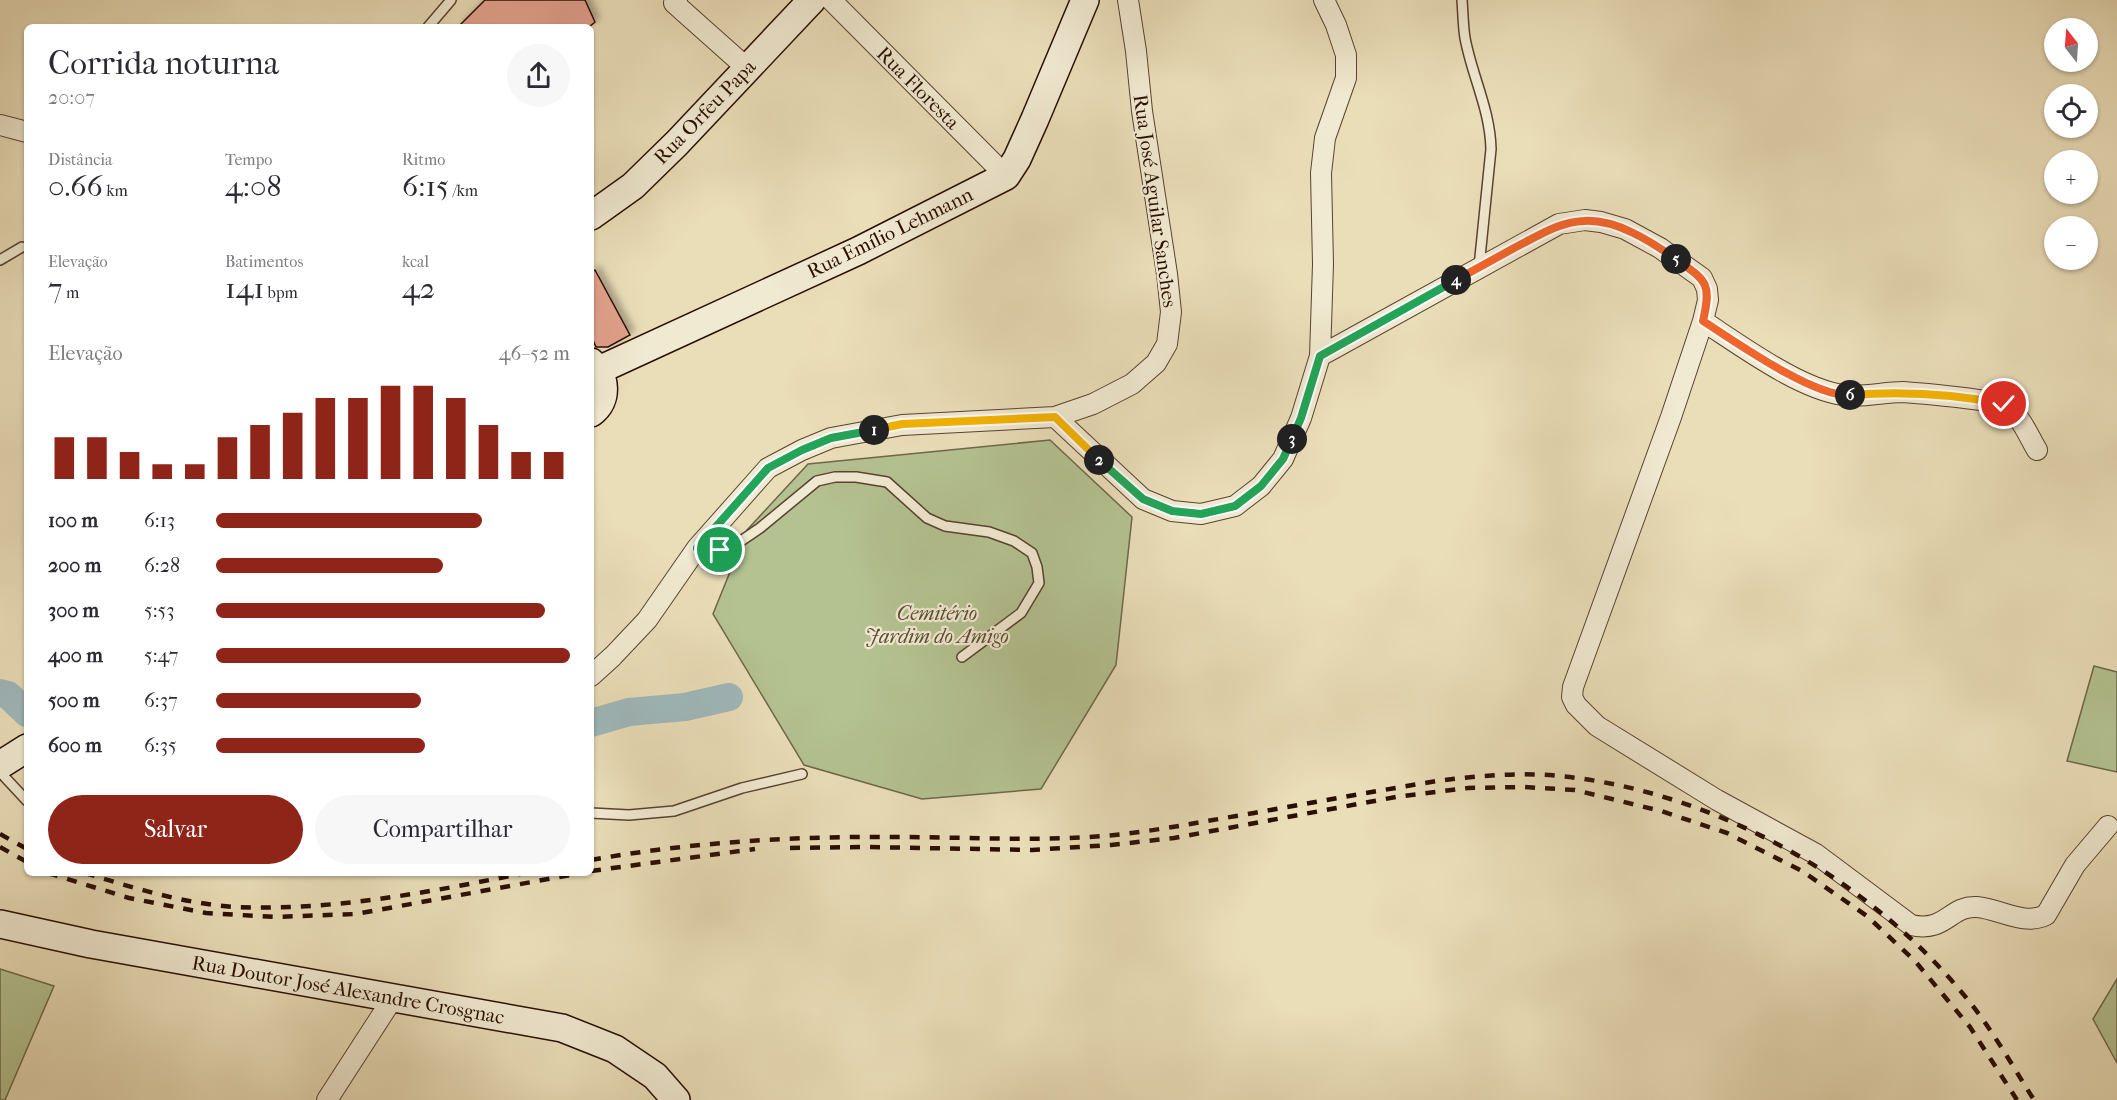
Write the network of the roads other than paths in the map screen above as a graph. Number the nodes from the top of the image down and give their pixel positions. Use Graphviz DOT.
graph roads {
  1 [pos="451,0"];
  2 [pos="812,0"];
  3 [pos="831,0"];
  4 [pos="1085,0"];
  5 [pos="1128,0"];
  6 [pos="1324,0"];
  7 [pos="1462,0"];
  8 [pos="673,1"];
  9 [pos="431,24"];
  10 [pos="748,69"];
  11 [pos="0,125"];
  12 [pos="24,131"];
  13 [pos="1006,176"];
  14 [pos="594,214"];
  15 [pos="22,247"];
  16 [pos="0,260"];
  17 [pos="1479,267"];
  18 [pos="1703,321"];
  19 [pos="1320,356"];
  20 [pos="595,366"];
  21 [pos="594,409"];
  22 [pos="1055,417"];
  23 [pos="2037,450"];
  24 [pos="697,548"];
  25 [pos="962,657"];
  26 [pos="594,673"];
  27 [pos="24,750"];
  28 [pos="0,765"];
  29 [pos="0,772"];
  30 [pos="802,774"];
  31 [pos="24,798"];
  32 [pos="594,813"];
  33 [pos="2108,826"];
  34 [pos="0,924"];
  35 [pos="393,998"];
  36 [pos="327,1100"];
  37 [pos="676,1100"];
  1 -- 9 [label="lane"];
  2 -- 10 [label="main road, Rua Orfeu Papa"];
  3 -- 13 [label="street, Rua Floresta"];
  4 -- 13 [label="main road"];
  5 -- 22 [label="street, Rua José Aguilar Sanches"];
  6 -- 19 [label="street"];
  7 -- 17 [label="lane"];
  8 -- 10 [label="street"];
  10 -- 14 [label="main road, Rua Orfeu Papa"];
  11 -- 12 [label="street"];
  13 -- 20 [label="main road, Rua Emílio Lehmann"];
  15 -- 16 [label="lane"];
  17 -- 18 [label="street"];
  17 -- 19 [label="street"];
  18 -- 23 [label="street"];
  18 -- 33 [label="street"];
  19 -- 22 [label="street"];
  20 -- 21 [label="main road"];
  22 -- 24 [label="street, Rua José Aguilar Sanches"];
  24 -- 25 [label="lane"];
  24 -- 26 [label="street, Rua José Aguilar Sanches"];
  27 -- 28 [label="main road"];
  29 -- 31 [label="lane"];
  30 -- 32 [label="lane"];
  34 -- 35 [label="main road, Rua Doutor José Alexandre Crosgnac"];
  35 -- 36 [label="street"];
  35 -- 37 [label="main road, Rua Doutor José Alexandre Crosgnac"];
}
